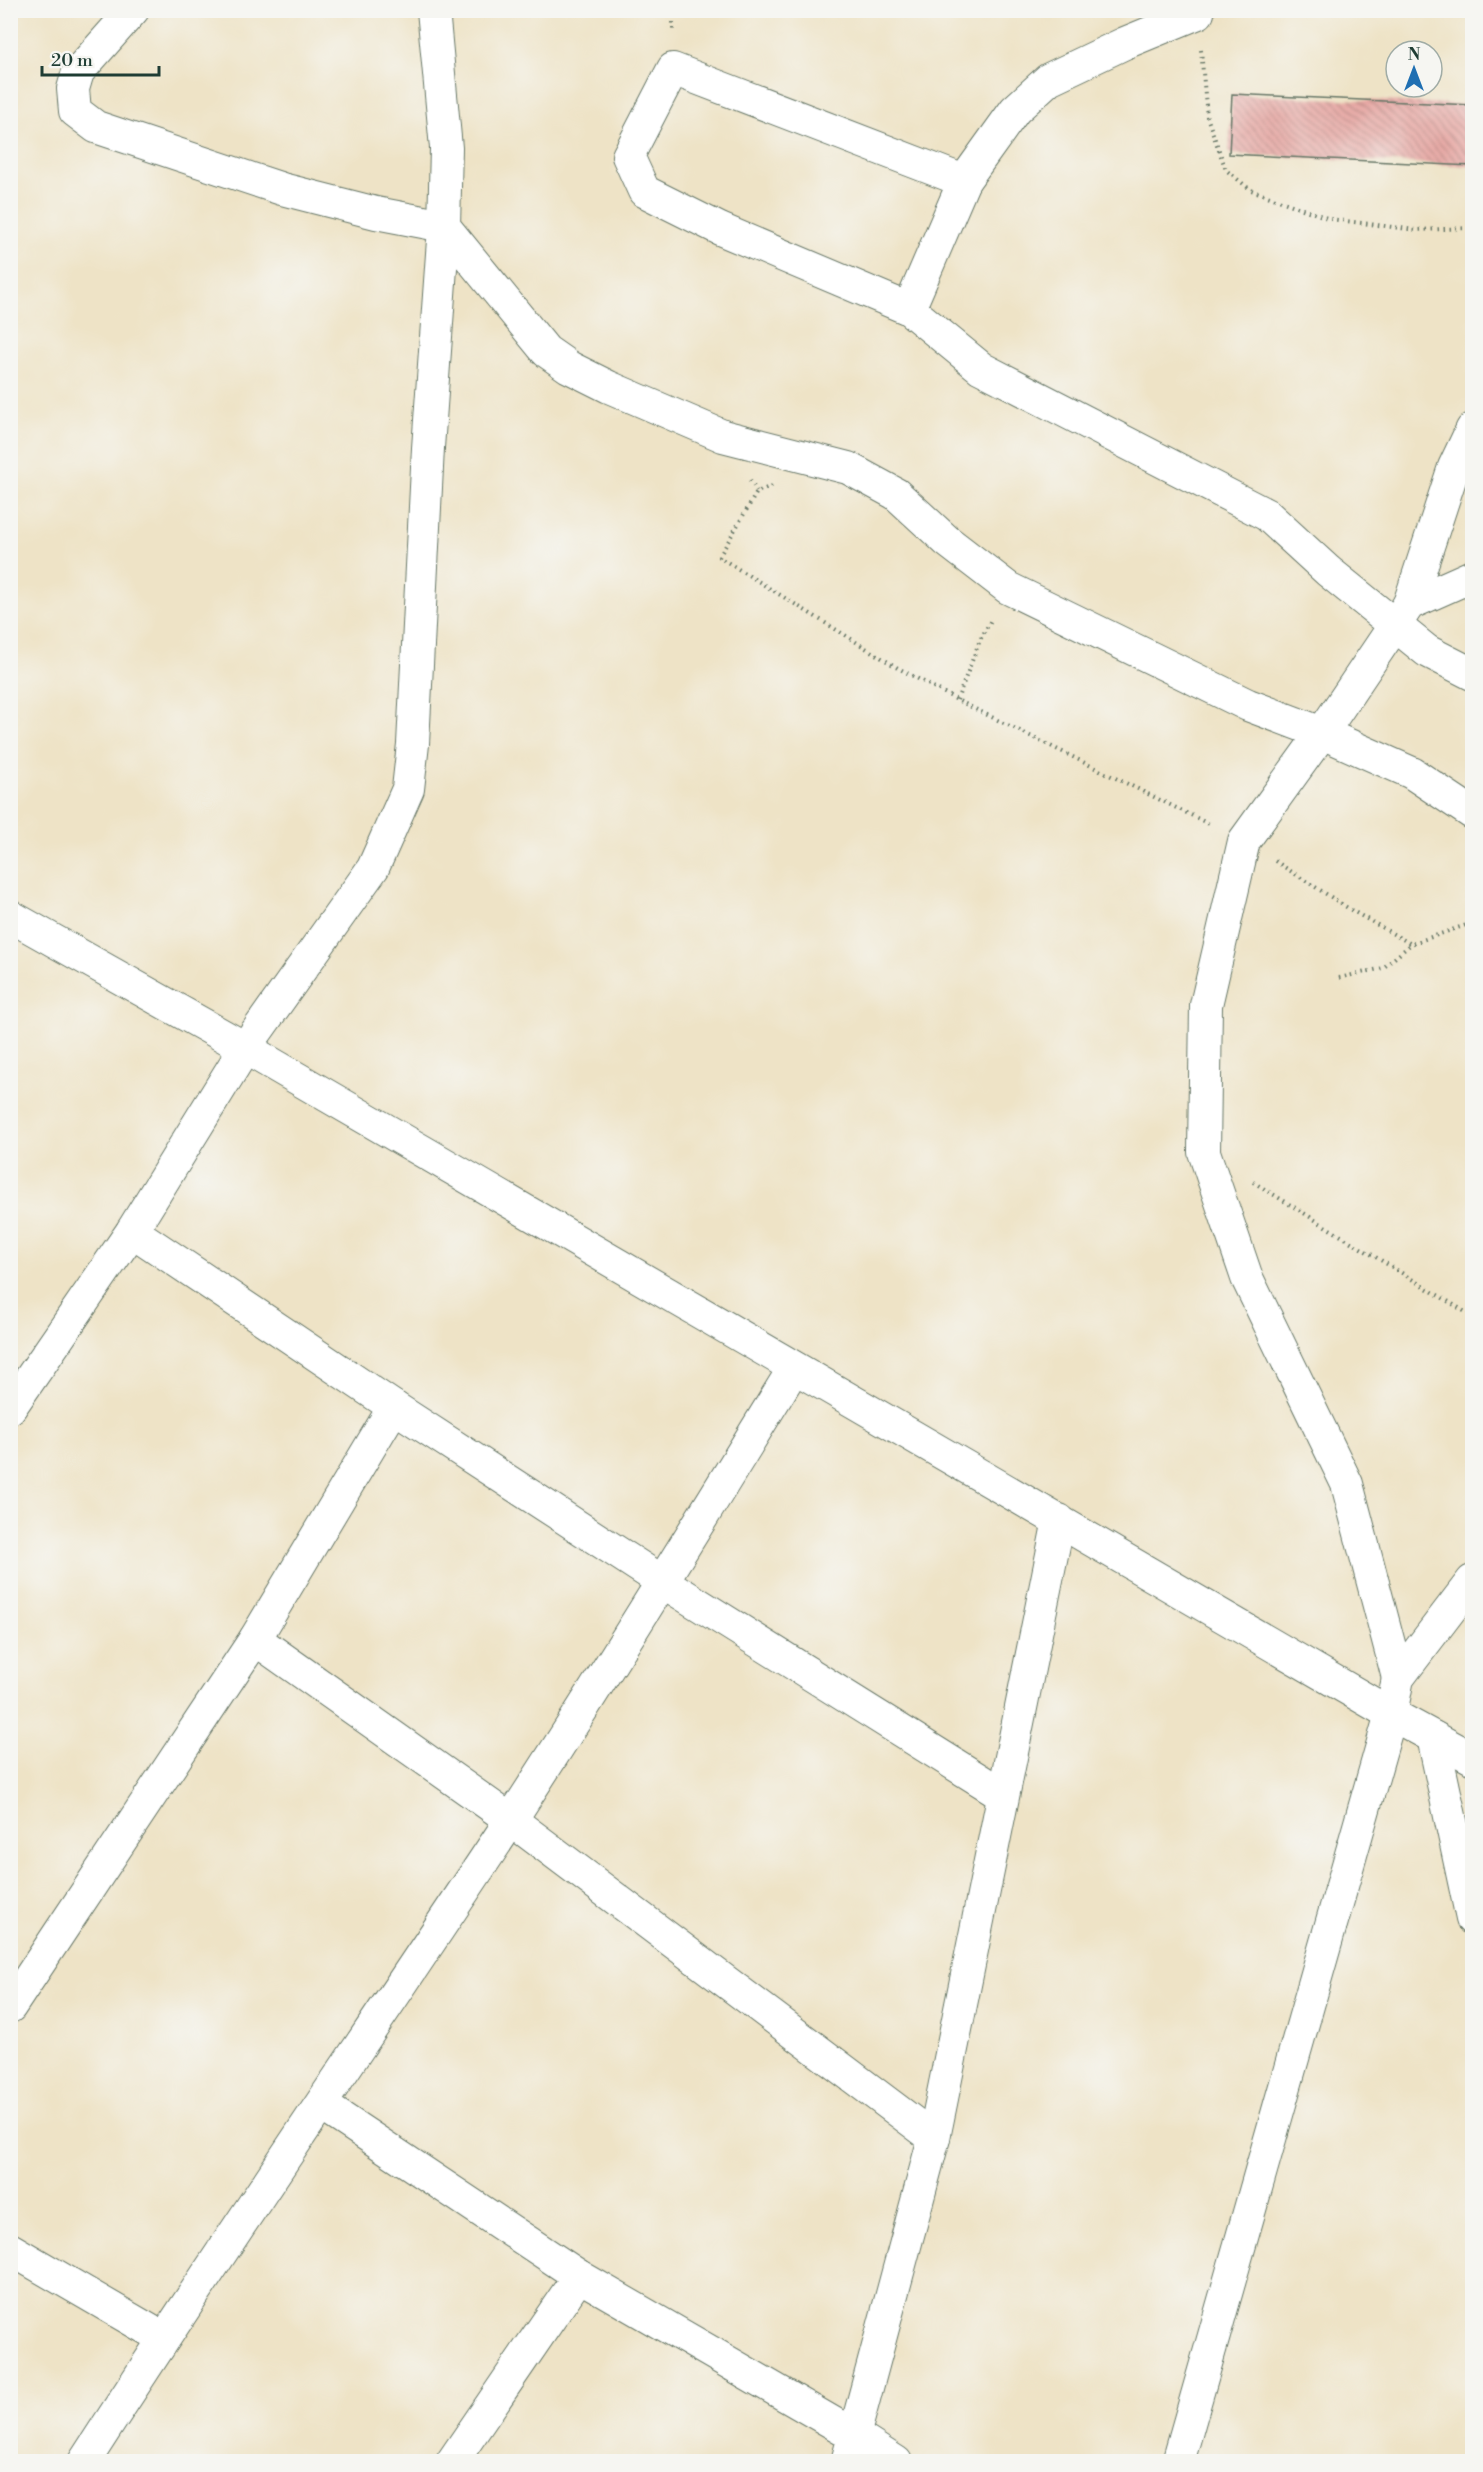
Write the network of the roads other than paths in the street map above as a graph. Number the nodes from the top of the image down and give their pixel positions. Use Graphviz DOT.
graph roads {
  1 [pos="133,10"];
  2 [pos="433,10"];
  3 [pos="1197,12"];
  4 [pos="964,182"];
  5 [pos="444,226"];
  6 [pos="909,309"];
  7 [pos="1473,429"];
  8 [pos="1473,576"];
  9 [pos="1402,614"];
  10 [pos="1473,674"];
  11 [pos="1322,733"];
  12 [pos="1473,813"];
  13 [pos="10,916"];
  14 [pos="245,1048"];
  15 [pos="132,1231"];
  16 [pos="794,1368"];
  17 [pos="394,1407"];
  18 [pos="10,1408"];
  19 [pos="1059,1520"];
  20 [pos="1473,1581"];
  21 [pos="663,1582"];
  22 [pos="255,1639"];
  23 [pos="1398,1678"];
  24 [pos="1391,1714"];
  25 [pos="1433,1737"];
  26 [pos="1473,1758"];
  27 [pos="1002,1794"];
  28 [pos="511,1820"];
  29 [pos="1473,1920"];
  30 [pos="10,2007"];
  31 [pos="322,2105"];
  32 [pos="934,2138"];
  33 [pos="10,2249"];
  34 [pos="579,2276"];
  35 [pos="164,2338"];
  36 [pos="851,2448"];
  37 [pos="84,2462"];
  38 [pos="452,2462"];
  39 [pos="896,2462"];
  40 [pos="1178,2462"];
  1 -- 5 [label="street"];
  2 -- 5 [label="street"];
  3 -- 4 [label="street"];
  4 -- 6 [label="street"];
  4 -- 6 [label="street"];
  5 -- 11 [label="street"];
  5 -- 14 [label="street"];
  6 -- 9 [label="street"];
  7 -- 9 [label="street"];
  8 -- 9 [label="street"];
  9 -- 10 [label="street"];
  9 -- 11 [label="street"];
  11 -- 12 [label="street"];
  11 -- 23 [label="street"];
  13 -- 14 [label="street"];
  14 -- 15 [label="street"];
  14 -- 16 [label="street"];
  15 -- 17 [label="street"];
  15 -- 18 [label="street"];
  16 -- 19 [label="street"];
  16 -- 21 [label="street"];
  17 -- 21 [label="street"];
  17 -- 22 [label="street"];
  19 -- 24 [label="street"];
  19 -- 27 [label="street"];
  20 -- 23 [label="street"];
  21 -- 27 [label="street"];
  21 -- 28 [label="street"];
  22 -- 28 [label="street"];
  22 -- 30 [label="street"];
  23 -- 24 [label="street"];
  24 -- 25 [label="street"];
  24 -- 40 [label="street"];
  25 -- 26 [label="street"];
  25 -- 29 [label="street"];
  27 -- 32 [label="street"];
  28 -- 31 [label="street"];
  28 -- 32 [label="street"];
  31 -- 34 [label="street"];
  31 -- 35 [label="street"];
  32 -- 36 [label="street"];
  33 -- 35 [label="street"];
  34 -- 36 [label="street"];
  34 -- 38 [label="street"];
  35 -- 37 [label="street"];
  36 -- 39 [label="street"];
}
